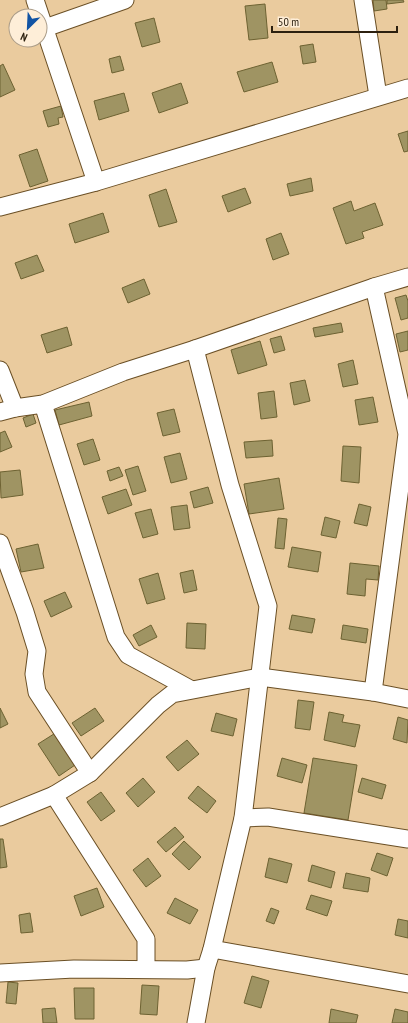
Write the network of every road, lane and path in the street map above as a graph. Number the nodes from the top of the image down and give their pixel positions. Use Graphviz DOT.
graph roads {
  1 [pos="125,0"];
  2 [pos="363,0"];
  3 [pos="48,27"];
  4 [pos="48,37"];
  5 [pos="408,88"];
  6 [pos="378,96"];
  7 [pos="96,182"];
  8 [pos="0,207"];
  9 [pos="408,277"];
  10 [pos="374,287"];
  11 [pos="196,349"];
  12 [pos="0,370"];
  13 [pos="43,404"];
  14 [pos="8,410"];
  15 [pos="0,543"];
  16 [pos="260,677"];
  17 [pos="190,690"];
  18 [pos="373,692"];
  19 [pos="408,699"];
  20 [pos="90,773"];
  21 [pos="54,795"];
  22 [pos="0,816"];
  23 [pos="243,818"];
  24 [pos="408,839"];
  25 [pos="212,949"];
  26 [pos="206,968"];
  27 [pos="146,969"];
  28 [pos="0,973"];
  29 [pos="408,984"];
  30 [pos="196,1023"];
  1 -- 3 [label="street"];
  2 -- 6 [label="street"];
  4 -- 7 [label="street"];
  5 -- 6 [label="street"];
  6 -- 7 [label="street"];
  7 -- 8 [label="street"];
  9 -- 10 [label="street"];
  10 -- 11 [label="street"];
  10 -- 18 [label="street"];
  11 -- 13 [label="street"];
  11 -- 16 [label="street"];
  12 -- 14 [label="street"];
  13 -- 14 [label="street"];
  13 -- 17 [label="street"];
  15 -- 20 [label="street"];
  16 -- 17 [label="street"];
  16 -- 18 [label="street"];
  16 -- 23 [label="street"];
  17 -- 20 [label="street"];
  18 -- 19 [label="street"];
  20 -- 21 [label="street"];
  21 -- 22 [label="street"];
  21 -- 27 [label="street"];
  23 -- 24 [label="street"];
  23 -- 25 [label="street"];
  25 -- 26 [label="street"];
  25 -- 29 [label="street"];
  26 -- 27 [label="street"];
  26 -- 30 [label="street"];
  27 -- 28 [label="street"];
}
